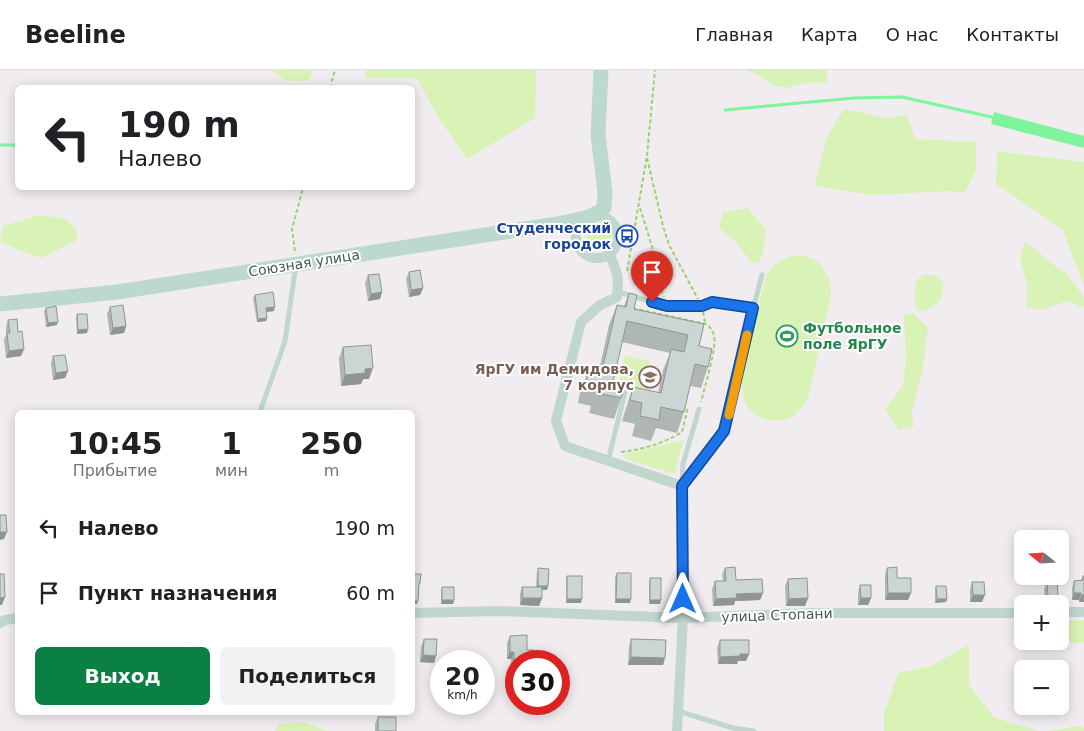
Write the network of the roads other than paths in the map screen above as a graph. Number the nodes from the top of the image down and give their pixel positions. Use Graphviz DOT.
graph roads {
  1 [pos="601,70"];
  2 [pos="607,213"];
  3 [pos="589,217"];
  4 [pos="609,254"];
  5 [pos="296,264"];
  6 [pos="762,275"];
  7 [pos="617,294"];
  8 [pos="0,304"];
  9 [pos="753,308"];
  10 [pos="625,392"];
  11 [pos="699,409"];
  12 [pos="261,410"];
  13 [pos="608,461"];
  14 [pos="682,486"];
  15 [pos="1069,612"];
  16 [pos="1084,612"];
  17 [pos="415,613"];
  18 [pos="1014,613"];
  19 [pos="15,618"];
  20 [pos="683,618"];
  21 [pos="0,622"];
  22 [pos="678,711"];
  23 [pos="677,731"];
  24 [pos="754,731"];
  1 -- 2 [label="street"];
  2 -- 3 [label="street, Союзная улица"];
  2 -- 4 [label="street"];
  3 -- 4 [label="street"];
  3 -- 5 [label="street, Союзная улица"];
  4 -- 7 [label="street"];
  5 -- 8 [label="street, Союзная улица"];
  5 -- 12 [label="lane"];
  6 -- 9 [label="lane"];
  7 -- 9 [label="lane"];
  7 -- 13 [label="street"];
  9 -- 14 [label="lane"];
  10 -- 13 [label="lane"];
  11 -- 14 [label="lane"];
  13 -- 14 [label="street"];
  14 -- 20 [label="street"];
  15 -- 16 [label="street"];
  17 -- 20 [label="street, улица Стопани"];
  18 -- 20 [label="street, улица Стопани"];
  19 -- 21 [label="street"];
  20 -- 22 [label="street"];
  22 -- 23 [label="street"];
  22 -- 24 [label="lane"];
}
